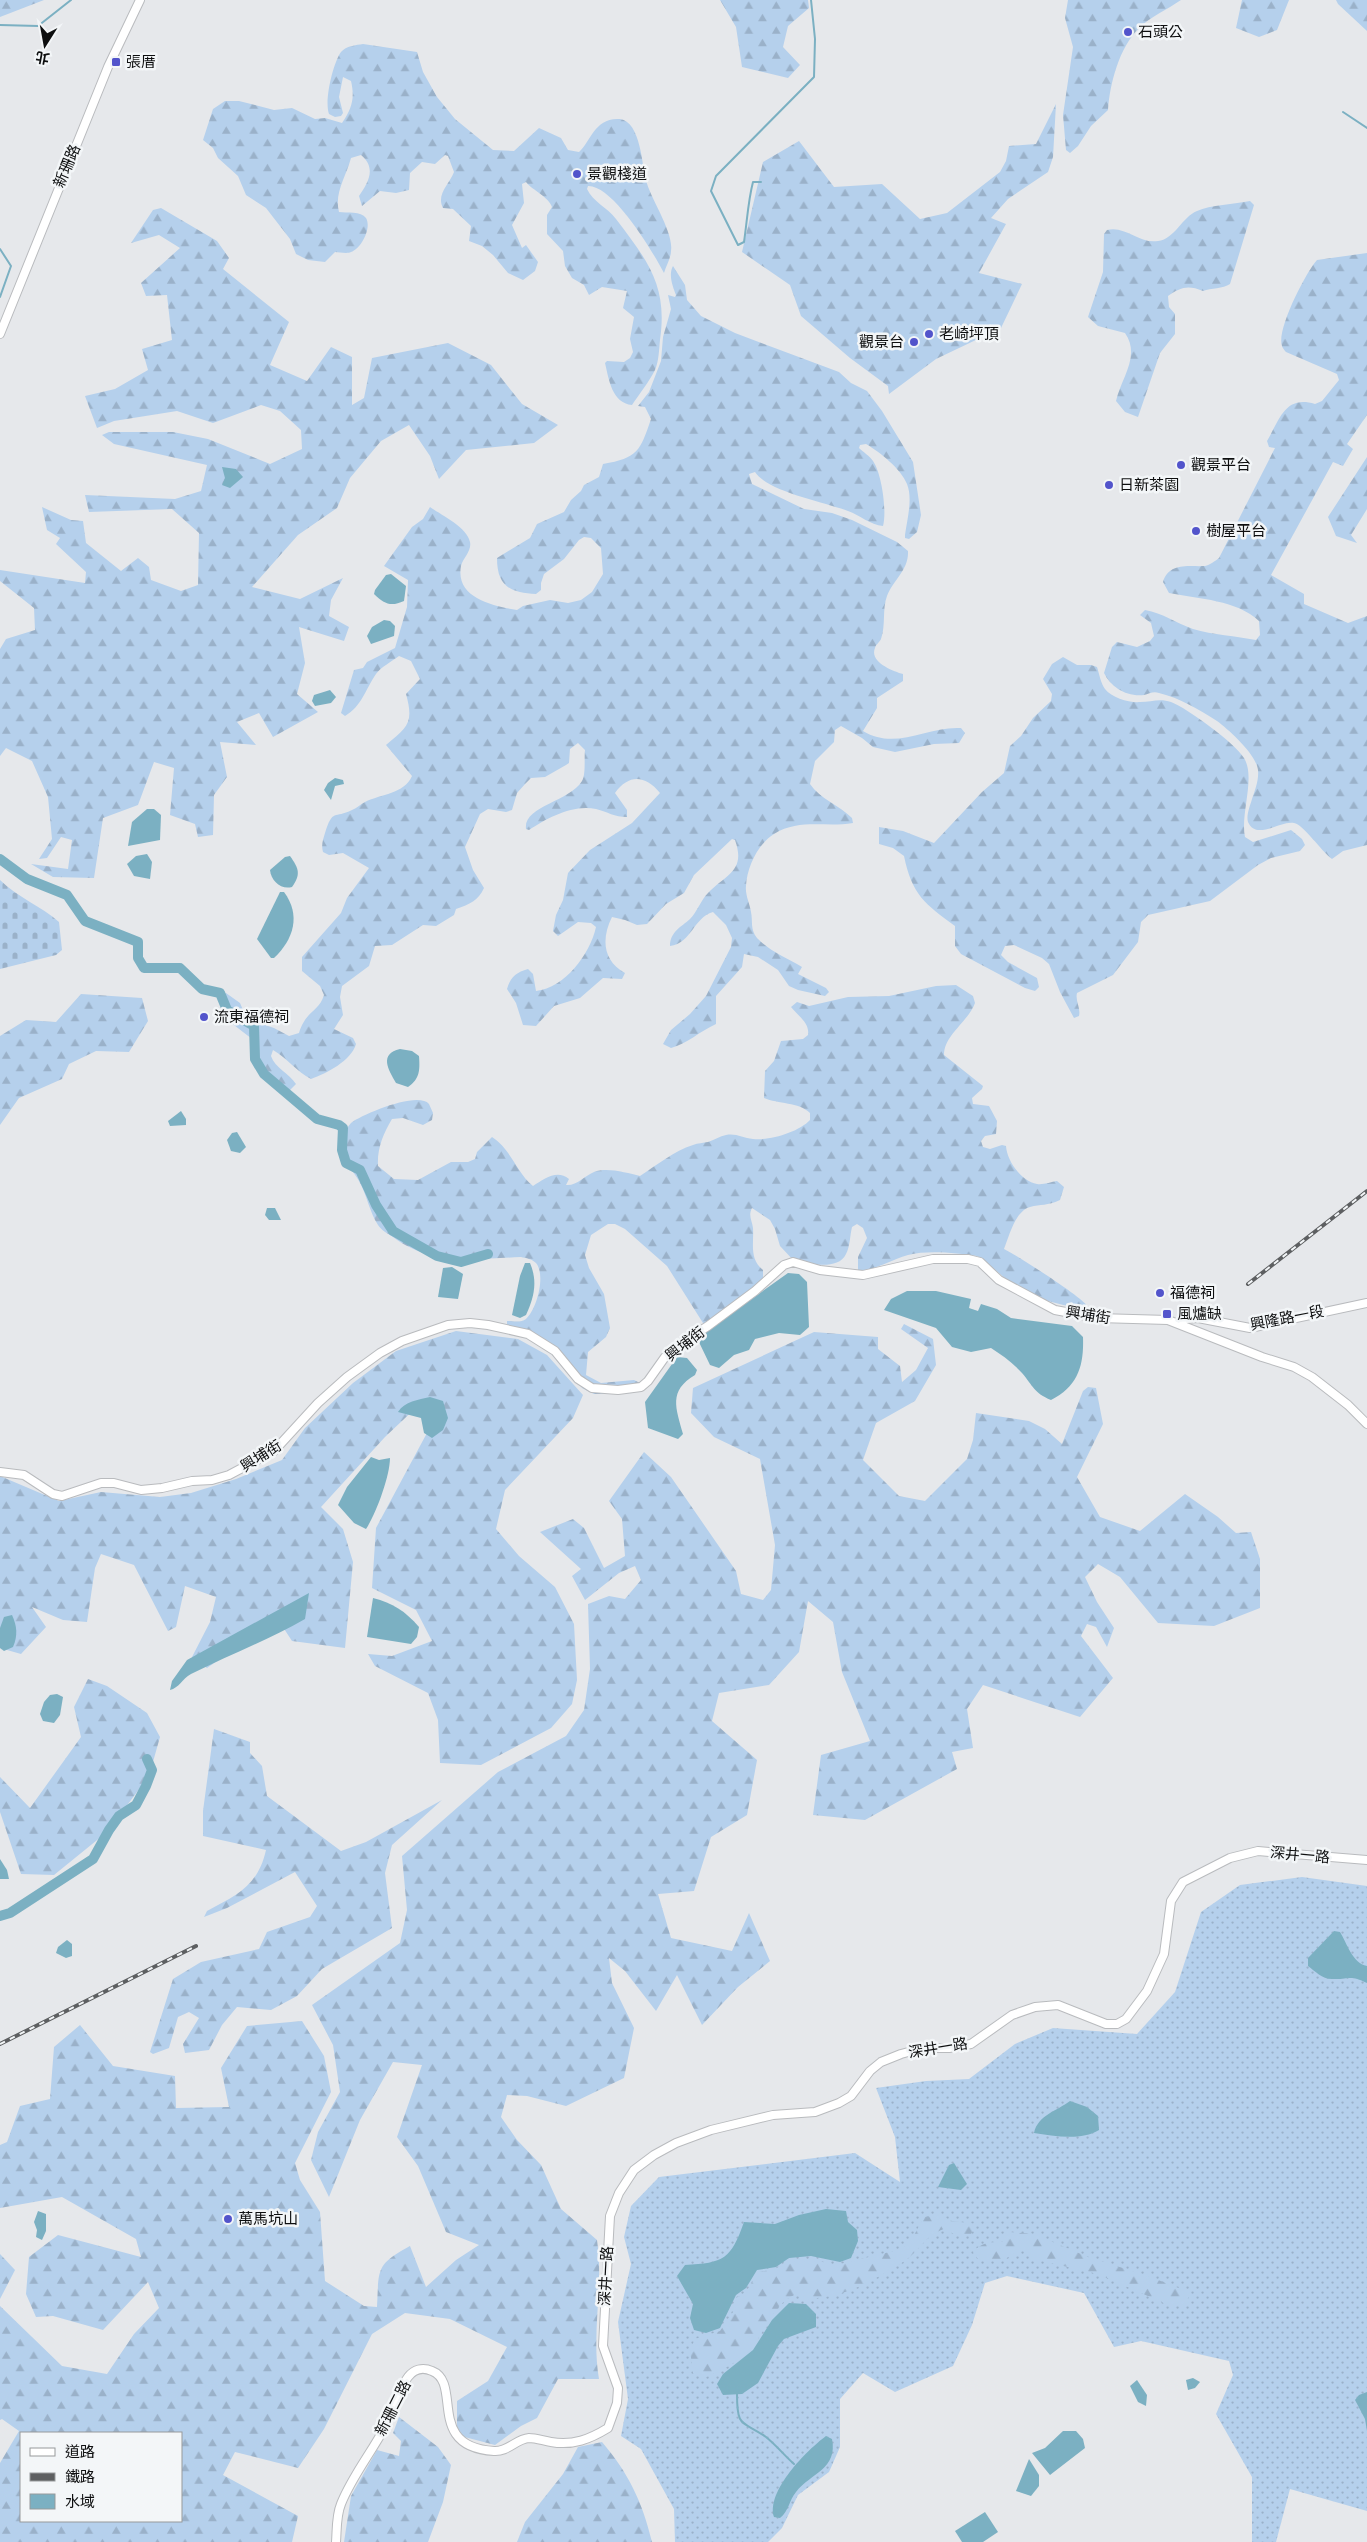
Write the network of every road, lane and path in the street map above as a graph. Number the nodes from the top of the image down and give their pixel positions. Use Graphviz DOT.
graph roads {
  1 [pos="140,0"];
  2 [pos="0,334"];
  3 [pos="1367,1303"];
  4 [pos="1205,1319"];
  5 [pos="1178,1323"];
  6 [pos="1202,1333"];
  7 [pos="1367,1424"];
  8 [pos="0,1472"];
  9 [pos="1367,1860"];
  10 [pos="608,2428"];
  11 [pos="336,2542"];
  1 -- 2 [label="street, 新珊路"];
  3 -- 4 [label="street, 興隆路一段"];
  4 -- 5 [label="street, 興隆路一段"];
  4 -- 6 [label="street"];
  5 -- 6 [label="street, 興埔街"];
  5 -- 8 [label="street, 興埔街"];
  6 -- 7 [label="street, 興埔街"];
  9 -- 10 [label="street, 深井一路"];
  10 -- 11 [label="street, 新珊二路"];
}
